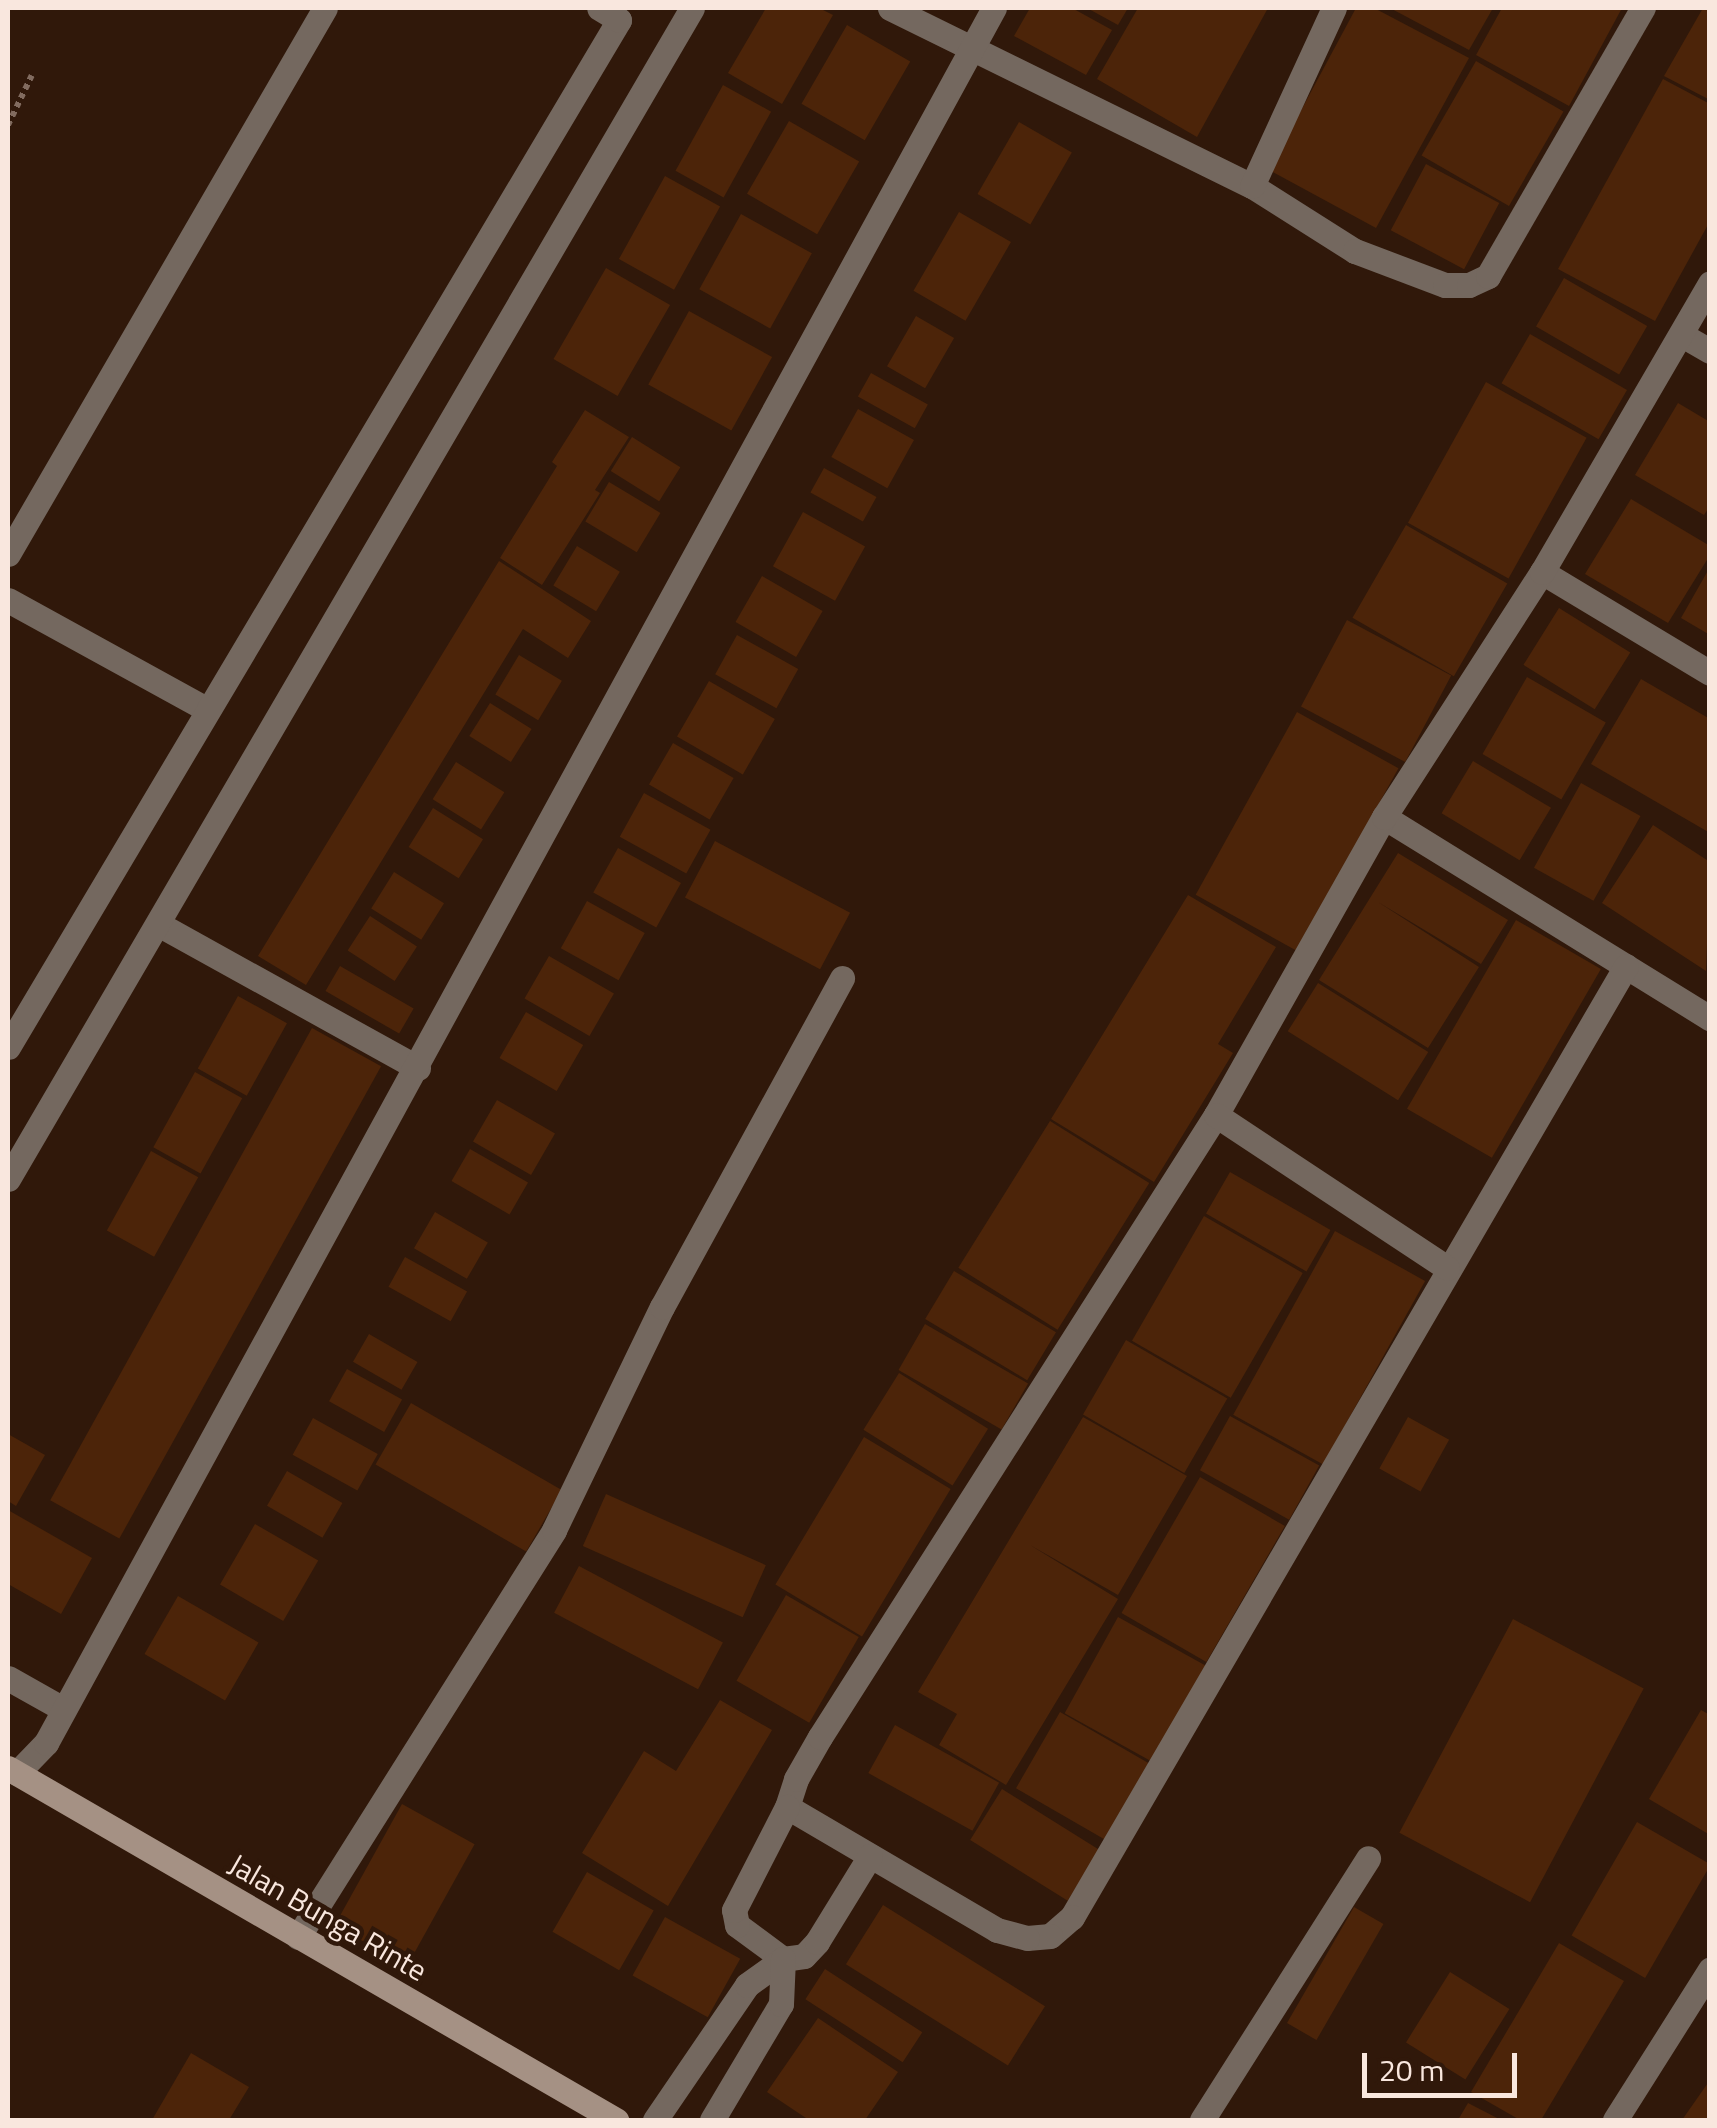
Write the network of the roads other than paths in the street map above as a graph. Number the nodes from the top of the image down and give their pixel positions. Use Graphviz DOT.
graph roads {
  1 [pos="325,8"];
  2 [pos="599,8"];
  3 [pos="692,8"];
  4 [pos="890,8"];
  5 [pos="994,8"];
  6 [pos="1334,8"];
  7 [pos="1643,8"];
  8 [pos="975,48"];
  9 [pos="1252,186"];
  10 [pos="1710,283"];
  11 [pos="1682,335"];
  12 [pos="1710,350"];
  13 [pos="8,554"];
  14 [pos="1542,572"];
  15 [pos="8,600"];
  16 [pos="1710,673"];
  17 [pos="208,710"];
  18 [pos="1384,818"];
  19 [pos="160,925"];
  20 [pos="1626,966"];
  21 [pos="842,978"];
  22 [pos="1710,1018"];
  23 [pos="8,1047"];
  24 [pos="418,1068"];
  25 [pos="1216,1116"];
  26 [pos="8,1179"];
  27 [pos="1447,1268"];
  28 [pos="8,1678"];
  29 [pos="62,1709"];
  30 [pos="12,1771"];
  31 [pos="787,1807"];
  32 [pos="870,1856"];
  33 [pos="1368,1858"];
  34 [pos="298,1937"];
  35 [pos="783,1959"];
  36 [pos="1710,1970"];
  37 [pos="616,2120"];
  38 [pos="655,2120"];
  39 [pos="712,2120"];
  40 [pos="1202,2120"];
  41 [pos="1615,2120"];
  1 -- 13 [label="street"];
  2 -- 17 [label="street"];
  3 -- 19 [label="street"];
  4 -- 8 [label="street"];
  5 -- 8 [label="street"];
  6 -- 9 [label="street"];
  7 -- 9 [label="street"];
  8 -- 9 [label="street"];
  8 -- 24 [label="street"];
  10 -- 11 [label="street"];
  11 -- 12 [label="street"];
  11 -- 14 [label="street"];
  14 -- 16 [label="street"];
  14 -- 18 [label="street"];
  15 -- 17 [label="street"];
  17 -- 23 [label="street"];
  18 -- 20 [label="street"];
  18 -- 25 [label="street"];
  19 -- 24 [label="street"];
  19 -- 26 [label="street"];
  20 -- 22 [label="street"];
  20 -- 27 [label="street"];
  21 -- 34 [label="street"];
  24 -- 29 [label="street"];
  25 -- 27 [label="street"];
  25 -- 31 [label="street"];
  27 -- 32 [label="street"];
  28 -- 29 [label="street"];
  29 -- 30 [label="street"];
  30 -- 34 [label="street, Jalan Bunga Rinte"];
  31 -- 32 [label="street"];
  31 -- 35 [label="street"];
  32 -- 35 [label="street"];
  33 -- 40 [label="street"];
  34 -- 37 [label="street, Jalan Bunga Rinte"];
  35 -- 38 [label="street"];
  35 -- 39 [label="street"];
  36 -- 41 [label="street"];
}
